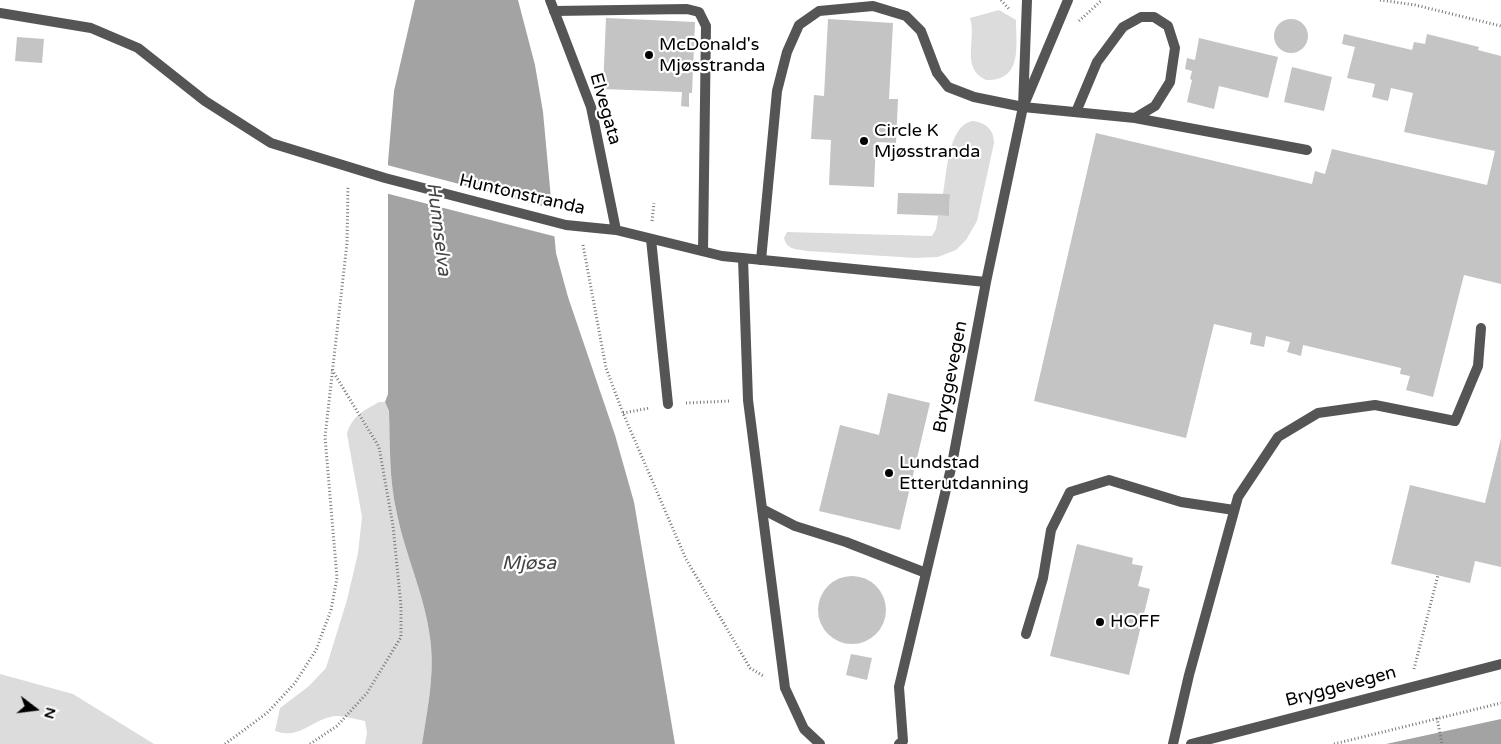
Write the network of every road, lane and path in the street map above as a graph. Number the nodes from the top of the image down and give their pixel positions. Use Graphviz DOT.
graph roads {
  1 [pos="550,0"];
  2 [pos="1027,0"];
  3 [pos="1068,0"];
  4 [pos="1102,0"];
  5 [pos="1380,0"];
  6 [pos="554,11"];
  7 [pos="0,13"];
  8 [pos="1076,21"];
  9 [pos="1501,26"];
  10 [pos="1023,107"];
  11 [pos="1076,112"];
  12 [pos="1135,118"];
  13 [pos="1307,150"];
  14 [pos="348,168"];
  15 [pos="580,227"];
  16 [pos="616,230"];
  17 [pos="651,239"];
  18 [pos="703,251"];
  19 [pos="743,258"];
  20 [pos="761,260"];
  21 [pos="986,282"];
  22 [pos="1481,328"];
  23 [pos="332,369"];
  24 [pos="668,404"];
  25 [pos="762,509"];
  26 [pos="1234,510"];
  27 [pos="926,573"];
  28 [pos="1438,575"];
  29 [pos="1026,634"];
  30 [pos="1501,664"];
  31 [pos="1410,686"];
  32 [pos="785,688"];
  33 [pos="1501,702"];
  34 [pos="1437,718"];
  35 [pos="903,743"];
  36 [pos="1345,743"];
  37 [pos="225,744"];
  38 [pos="310,744"];
  39 [pos="820,744"];
  40 [pos="1173,744"];
  41 [pos="1191,744"];
  42 [pos="1334,744"];
  43 [pos="1442,744"];
  1 -- 6 [label="street, Elvegata"];
  2 -- 10 [label="street, Bryggevegen"];
  3 -- 10 [label="street, Bryggevegen"];
  4 -- 8 [label="path"];
  5 -- 9 [label="path"];
  6 -- 16 [label="street, Elvegata"];
  6 -- 18 [label="street"];
  7 -- 14 [label="street, Huntonstranda"];
  10 -- 11 [label="street"];
  10 -- 20 [label="street"];
  10 -- 21 [label="street, Bryggevegen"];
  11 -- 12 [label="street"];
  11 -- 12 [label="street"];
  12 -- 13 [label="street"];
  14 -- 15 [label="street, Huntonstranda"];
  14 -- 23 [label="path"];
  15 -- 16 [label="street, Huntonstranda"];
  15 -- 32 [label="path"];
  16 -- 17 [label="street, Huntonstranda"];
  17 -- 18 [label="street, Huntonstranda"];
  17 -- 24 [label="street"];
  18 -- 19 [label="street, Huntonstranda"];
  19 -- 20 [label="street, Huntonstranda"];
  19 -- 25 [label="street"];
  20 -- 21 [label="street, Huntonstranda"];
  21 -- 27 [label="street, Bryggevegen"];
  22 -- 26 [label="street"];
  23 -- 37 [label="path"];
  23 -- 38 [label="path"];
  25 -- 27 [label="street"];
  25 -- 32 [label="street"];
  26 -- 29 [label="street"];
  26 -- 40 [label="street"];
  27 -- 35 [label="street, Bryggevegen"];
  28 -- 31 [label="path"];
  30 -- 31 [label="street, Bryggevegen"];
  31 -- 41 [label="street, Bryggevegen"];
  32 -- 39 [label="street"];
  33 -- 34 [label="path"];
  34 -- 36 [label="path"];
  34 -- 43 [label="path"];
  36 -- 42 [label="path"];
}
